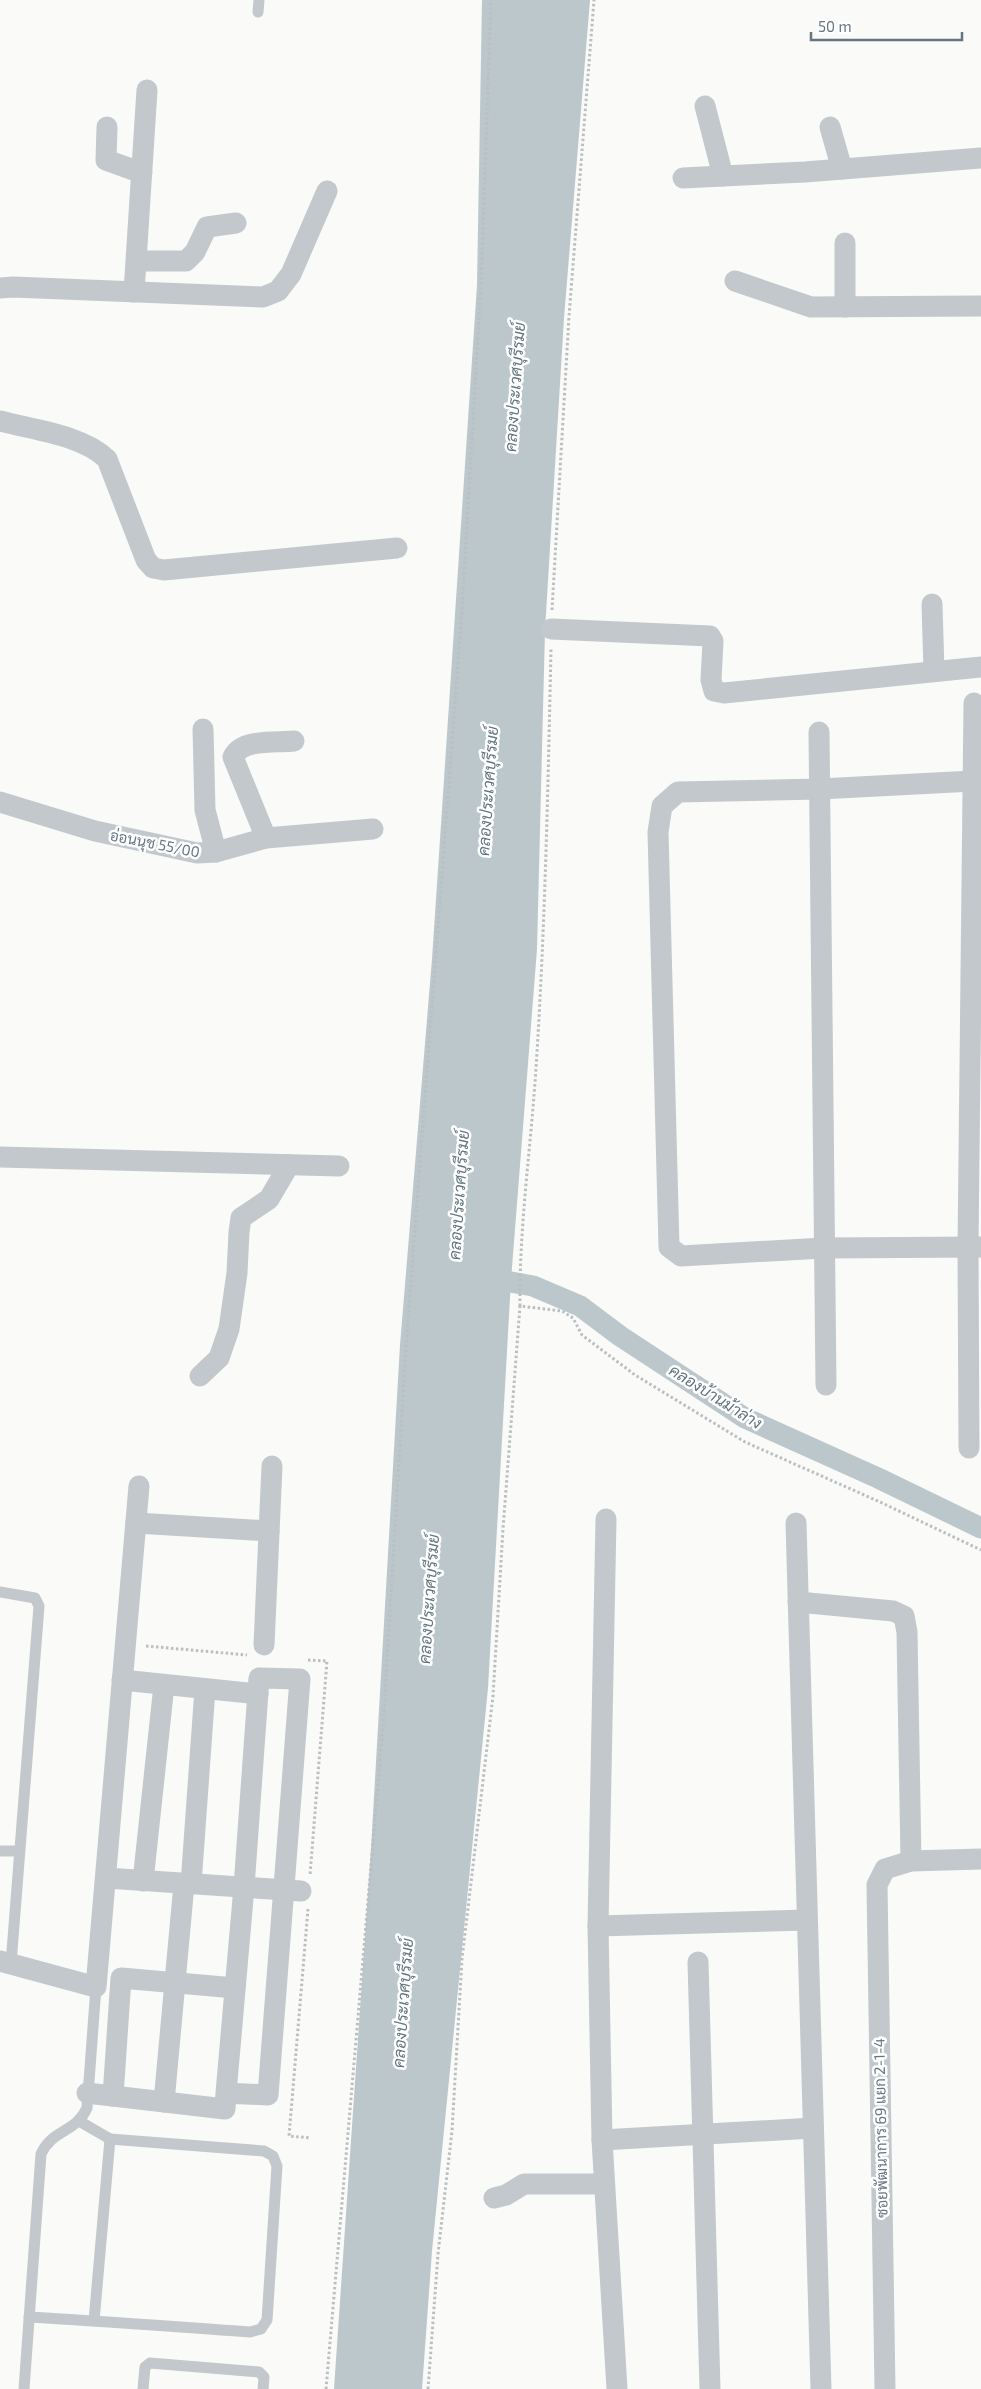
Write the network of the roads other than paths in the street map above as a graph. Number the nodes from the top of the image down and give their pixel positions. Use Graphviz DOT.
graph roads {
  1 [pos="259,0"];
  2 [pos="258,12"];
  3 [pos="147,90"];
  4 [pos="705,106"];
  5 [pos="107,127"];
  6 [pos="830,127"];
  7 [pos="981,158"];
  8 [pos="842,169"];
  9 [pos="142,173"];
  10 [pos="723,176"];
  11 [pos="683,178"];
  12 [pos="327,191"];
  13 [pos="236,223"];
  14 [pos="845,243"];
  15 [pos="137,261"];
  16 [pos="735,281"];
  17 [pos="0,288"];
  18 [pos="134,292"];
  19 [pos="981,306"];
  20 [pos="845,307"];
  21 [pos="0,421"];
  22 [pos="397,548"];
  23 [pos="932,604"];
  24 [pos="551,629"];
  25 [pos="981,667"];
  26 [pos="934,671"];
  27 [pos="974,703"];
  28 [pos="203,729"];
  29 [pos="819,732"];
  30 [pos="294,741"];
  31 [pos="973,781"];
  32 [pos="820,789"];
  33 [pos="0,802"];
  34 [pos="373,829"];
  35 [pos="266,838"];
  36 [pos="216,852"];
  37 [pos="0,1157"];
  38 [pos="289,1165"];
  39 [pos="339,1166"];
  40 [pos="974,1247"];
  41 [pos="823,1248"];
  42 [pos="200,1376"];
  43 [pos="826,1385"];
  44 [pos="969,1448"];
  45 [pos="272,1466"];
  46 [pos="139,1486"];
  47 [pos="606,1519"];
  48 [pos="796,1522"];
  49 [pos="136,1523"];
  50 [pos="269,1531"];
  51 [pos="0,1592"];
  52 [pos="798,1602"];
  53 [pos="257,1650"];
  54 [pos="122,1680"];
  55 [pos="164,1685"];
  56 [pos="205,1689"];
  57 [pos="258,1694"];
  58 [pos="0,1851"];
  59 [pos="19,1851"];
  60 [pos="981,1859"];
  61 [pos="911,1861"];
  62 [pos="106,1878"];
  63 [pos="143,1881"];
  64 [pos="188,1884"];
  65 [pos="244,1887"];
  66 [pos="293,1890"];
  67 [pos="807,1920"];
  68 [pos="598,1926"];
  69 [pos="698,1962"];
  70 [pos="6,1963"];
  71 [pos="175,1983"];
  72 [pos="96,1987"];
  73 [pos="235,1988"];
  74 [pos="88,2093"];
  75 [pos="226,2093"];
  76 [pos="113,2096"];
  77 [pos="164,2102"];
  78 [pos="79,2121"];
  79 [pos="813,2128"];
  80 [pos="703,2134"];
  81 [pos="110,2138"];
  82 [pos="602,2140"];
  83 [pos="604,2184"];
  84 [pos="494,2198"];
  85 [pos="29,2317"];
  86 [pos="94,2321"];
  87 [pos="24,2389"];
  88 [pos="143,2389"];
  89 [pos="263,2389"];
  90 [pos="617,2389"];
  91 [pos="710,2389"];
  92 [pos="821,2389"];
  93 [pos="885,2389"];
  1 -- 2 [label="lane"];
  3 -- 9 [label="street"];
  4 -- 10 [label="street"];
  5 -- 9 [label="street"];
  6 -- 8 [label="street"];
  7 -- 8 [label="street"];
  8 -- 10 [label="street"];
  9 -- 15 [label="street"];
  10 -- 11 [label="street"];
  12 -- 18 [label="street"];
  13 -- 15 [label="street"];
  14 -- 20 [label="street"];
  15 -- 18 [label="street"];
  16 -- 20 [label="street"];
  17 -- 18 [label="street"];
  19 -- 20 [label="street"];
  21 -- 22 [label="street"];
  23 -- 26 [label="street"];
  24 -- 26 [label="street"];
  25 -- 26 [label="street"];
  27 -- 31 [label="street"];
  28 -- 36 [label="street"];
  29 -- 32 [label="street"];
  30 -- 35 [label="street"];
  31 -- 32 [label="street"];
  31 -- 40 [label="street"];
  32 -- 41 [label="street"];
  32 -- 41 [label="street"];
  33 -- 36 [label="street, อ่อนนุช 55/00"];
  34 -- 35 [label="street, อ่อนนุช 55/00"];
  35 -- 36 [label="street, อ่อนนุช 55/00"];
  37 -- 38 [label="street"];
  38 -- 39 [label="street"];
  38 -- 42 [label="street"];
  40 -- 41 [label="street"];
  40 -- 44 [label="street"];
  41 -- 43 [label="street"];
  45 -- 50 [label="street"];
  46 -- 49 [label="street"];
  47 -- 68 [label="street"];
  48 -- 52 [label="street"];
  49 -- 50 [label="street"];
  49 -- 54 [label="street"];
  50 -- 53 [label="street"];
  51 -- 59 [label="lane"];
  52 -- 61 [label="street"];
  52 -- 67 [label="street"];
  54 -- 55 [label="street"];
  54 -- 62 [label="street"];
  55 -- 56 [label="street"];
  55 -- 63 [label="street"];
  56 -- 57 [label="street"];
  56 -- 64 [label="street"];
  57 -- 65 [label="street"];
  57 -- 66 [label="street"];
  58 -- 59 [label="lane"];
  59 -- 70 [label="lane"];
  60 -- 61 [label="street"];
  61 -- 93 [label="street, ซอยพัฒนาการ 69 แยก 2-1-4"];
  62 -- 63 [label="street"];
  62 -- 72 [label="street"];
  63 -- 64 [label="street"];
  64 -- 65 [label="street"];
  64 -- 71 [label="street"];
  65 -- 66 [label="street"];
  65 -- 73 [label="street"];
  66 -- 75 [label="street"];
  67 -- 68 [label="street"];
  67 -- 79 [label="street"];
  68 -- 82 [label="street"];
  69 -- 80 [label="street"];
  70 -- 72 [label="street"];
  71 -- 73 [label="street"];
  71 -- 76 [label="street"];
  71 -- 77 [label="street"];
  72 -- 74 [label="lane"];
  73 -- 75 [label="street"];
  74 -- 76 [label="street"];
  74 -- 78 [label="lane"];
  75 -- 77 [label="street"];
  76 -- 77 [label="street"];
  78 -- 81 [label="lane"];
  78 -- 85 [label="lane"];
  79 -- 80 [label="street"];
  79 -- 92 [label="street"];
  80 -- 82 [label="street"];
  80 -- 91 [label="street"];
  81 -- 86 [label="lane"];
  81 -- 86 [label="lane"];
  82 -- 83 [label="street"];
  83 -- 84 [label="street"];
  83 -- 90 [label="street"];
  85 -- 86 [label="lane"];
  85 -- 87 [label="lane"];
  88 -- 89 [label="lane"];
}
